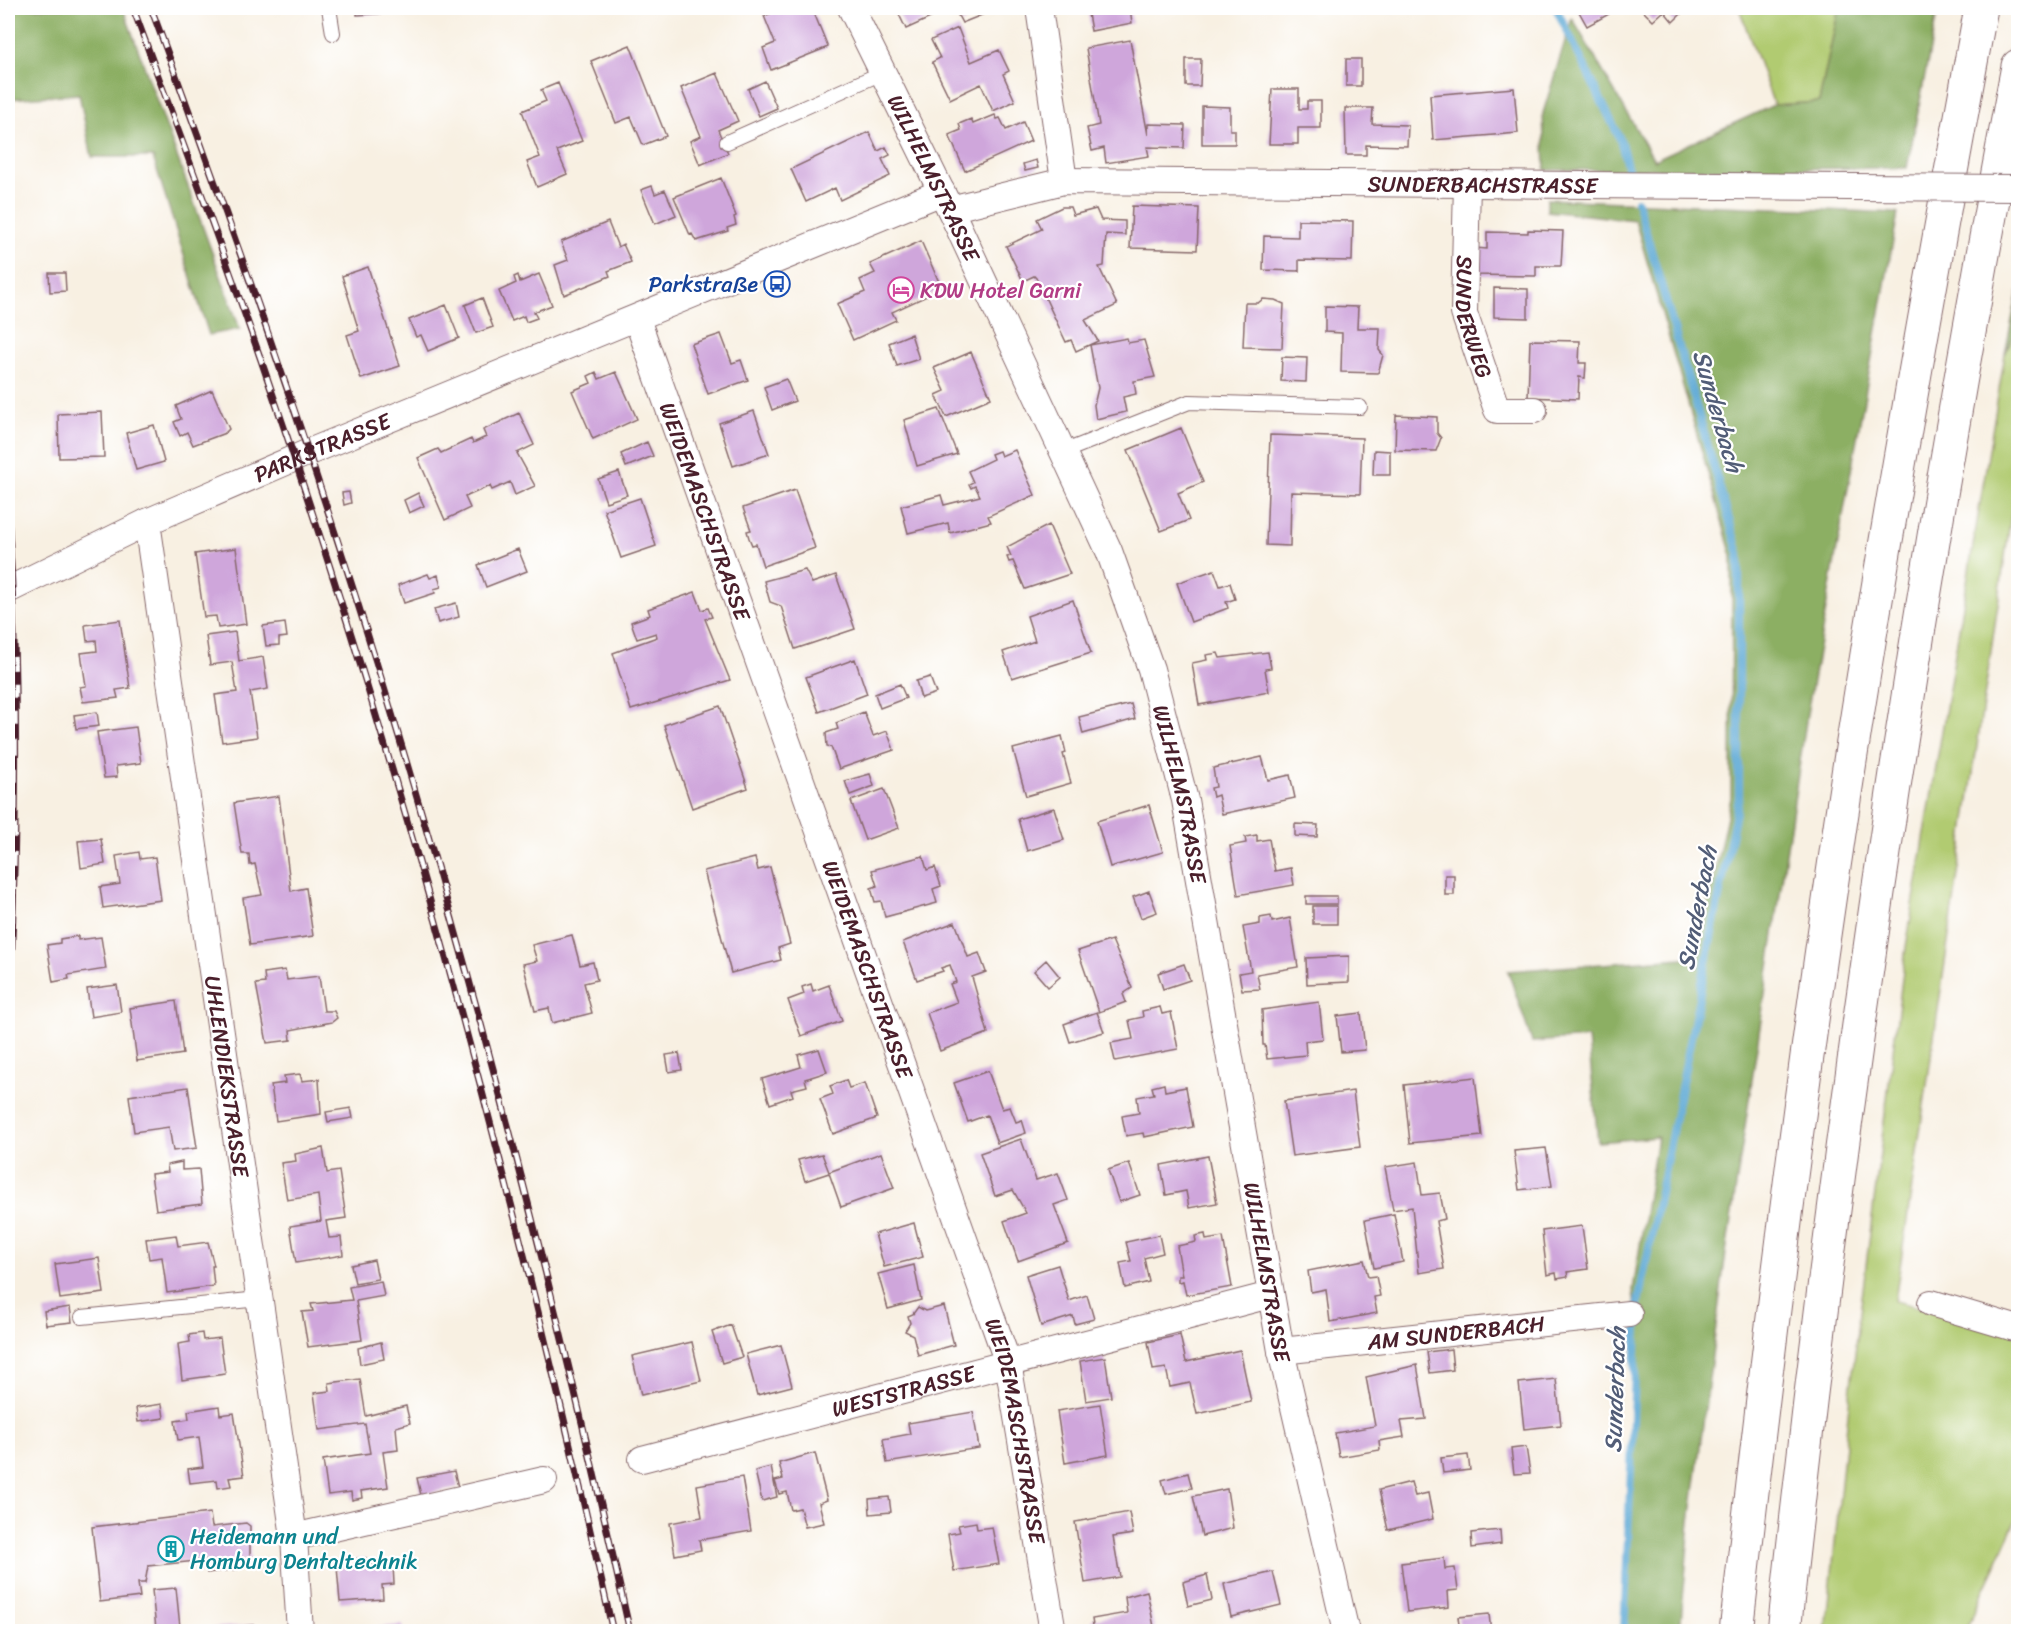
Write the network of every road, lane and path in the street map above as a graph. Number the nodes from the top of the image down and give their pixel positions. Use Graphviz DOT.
graph roads {
  1 [pos="329,8"];
  2 [pos="851,8"];
  3 [pos="1039,8"];
  4 [pos="1982,8"];
  5 [pos="333,33"];
  6 [pos="2019,66"];
  7 [pos="884,72"];
  8 [pos="727,142"];
  9 [pos="1065,181"];
  10 [pos="1467,183"];
  11 [pos="2019,188"];
  12 [pos="946,200"];
  13 [pos="637,320"];
  14 [pos="1360,407"];
  15 [pos="1534,411"];
  16 [pos="1064,452"];
  17 [pos="147,522"];
  18 [pos="8,590"];
  19 [pos="1270,1295"];
  20 [pos="259,1299"];
  21 [pos="1931,1303"];
  22 [pos="1629,1314"];
  23 [pos="82,1317"];
  24 [pos="2019,1329"];
  25 [pos="1281,1351"];
  26 [pos="1008,1363"];
  27 [pos="642,1459"];
  28 [pos="544,1480"];
  29 [pos="294,1537"];
  30 [pos="300,1632"];
  31 [pos="1053,1632"];
  32 [pos="1346,1632"];
  33 [pos="1736,1632"];
  34 [pos="1784,1632"];
  1 -- 5 [label="lane"];
  2 -- 7 [label="street, WILHELMSTRASSE"];
  3 -- 9 [label="street"];
  4 -- 33 [label="highway"];
  6 -- 34 [label="highway"];
  7 -- 8 [label="lane"];
  7 -- 12 [label="street, WILHELMSTRASSE"];
  9 -- 10 [label="street, SUNDERBACHSTRASSE"];
  9 -- 12 [label="street, SUNDERBACHSTRASSE"];
  10 -- 11 [label="street, SUNDERBACHSTRASSE, bridge"];
  10 -- 15 [label="street, SUNDERWEG"];
  12 -- 13 [label="street, PARKSTRASSE"];
  12 -- 16 [label="street, WILHELMSTRASSE"];
  13 -- 17 [label="street, PARKSTRASSE"];
  13 -- 26 [label="street, WEIDEMASCHSTRASSE"];
  14 -- 16 [label="lane"];
  16 -- 19 [label="street, WILHELMSTRASSE"];
  17 -- 18 [label="street, PARKSTRASSE"];
  17 -- 20 [label="street, UHLENDIEKSTRASSE"];
  19 -- 25 [label="street, WILHELMSTRASSE"];
  19 -- 26 [label="street, WESTSTRASSE"];
  20 -- 23 [label="lane"];
  20 -- 29 [label="street, UHLENDIEKSTRASSE"];
  21 -- 24 [label="street"];
  22 -- 25 [label="street, AM SUNDERBACH"];
  25 -- 32 [label="street, WILHELMSTRASSE"];
  26 -- 27 [label="street, WESTSTRASSE"];
  26 -- 31 [label="street, WEIDEMASCHSTRASSE"];
  28 -- 29 [label="street"];
  29 -- 30 [label="street, UHLENDIEKSTRASSE"];
}
